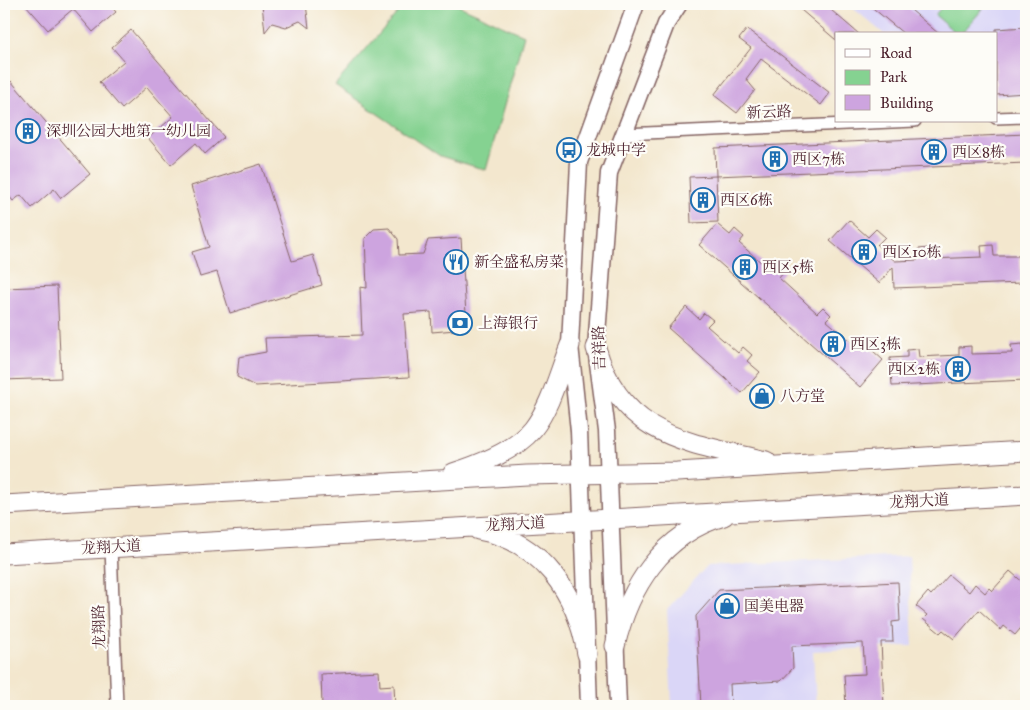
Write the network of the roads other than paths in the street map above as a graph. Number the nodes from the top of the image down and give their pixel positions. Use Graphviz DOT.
graph roads {
  1 [pos="636,4"];
  2 [pos="679,4"];
  3 [pos="1026,116"];
  4 [pos="998,118"];
  5 [pos="893,122"];
  6 [pos="624,134"];
  7 [pos="570,345"];
  8 [pos="596,348"];
  9 [pos="1026,451"];
  10 [pos="787,466"];
  11 [pos="608,473"];
  12 [pos="581,474"];
  13 [pos="431,480"];
  14 [pos="1026,494"];
  15 [pos="4,505"];
  16 [pos="744,510"];
  17 [pos="610,518"];
  18 [pos="583,520"];
  19 [pos="432,528"];
  20 [pos="111,547"];
  21 [pos="4,554"];
  22 [pos="616,646"];
  23 [pos="587,654"];
  24 [pos="117,706"];
  25 [pos="589,706"];
  26 [pos="618,706"];
  1 -- 7 [label="main road, 吉祥路"];
  2 -- 6 [label="main road, 吉祥路"];
  3 -- 4 [label="street"];
  5 -- 6 [label="street, 新云路"];
  6 -- 8 [label="main road, 吉祥路"];
  7 -- 12 [label="main road, 吉祥路"];
  7 -- 13 [label="main road"];
  8 -- 10 [label="main road"];
  8 -- 11 [label="main road, 吉祥路"];
  9 -- 10 [label="main road"];
  10 -- 11 [label="main road"];
  11 -- 12 [label="main road"];
  11 -- 17 [label="main road, 吉祥路"];
  12 -- 13 [label="main road"];
  12 -- 18 [label="main road, 吉祥路"];
  13 -- 15 [label="main road"];
  14 -- 16 [label="main road, 龙翔大道"];
  16 -- 17 [label="main road, 龙翔大道"];
  16 -- 22 [label="main road"];
  17 -- 18 [label="main road, 龙翔大道"];
  17 -- 22 [label="main road, 吉祥路"];
  18 -- 19 [label="main road, 龙翔大道"];
  18 -- 23 [label="main road, 吉祥路"];
  19 -- 20 [label="main road, 龙翔大道"];
  19 -- 23 [label="main road"];
  20 -- 21 [label="main road, 龙翔大道"];
  20 -- 24 [label="street, 龙翔路"];
  22 -- 26 [label="main road, 吉祥路"];
  23 -- 25 [label="main road, 吉祥路"];
}
